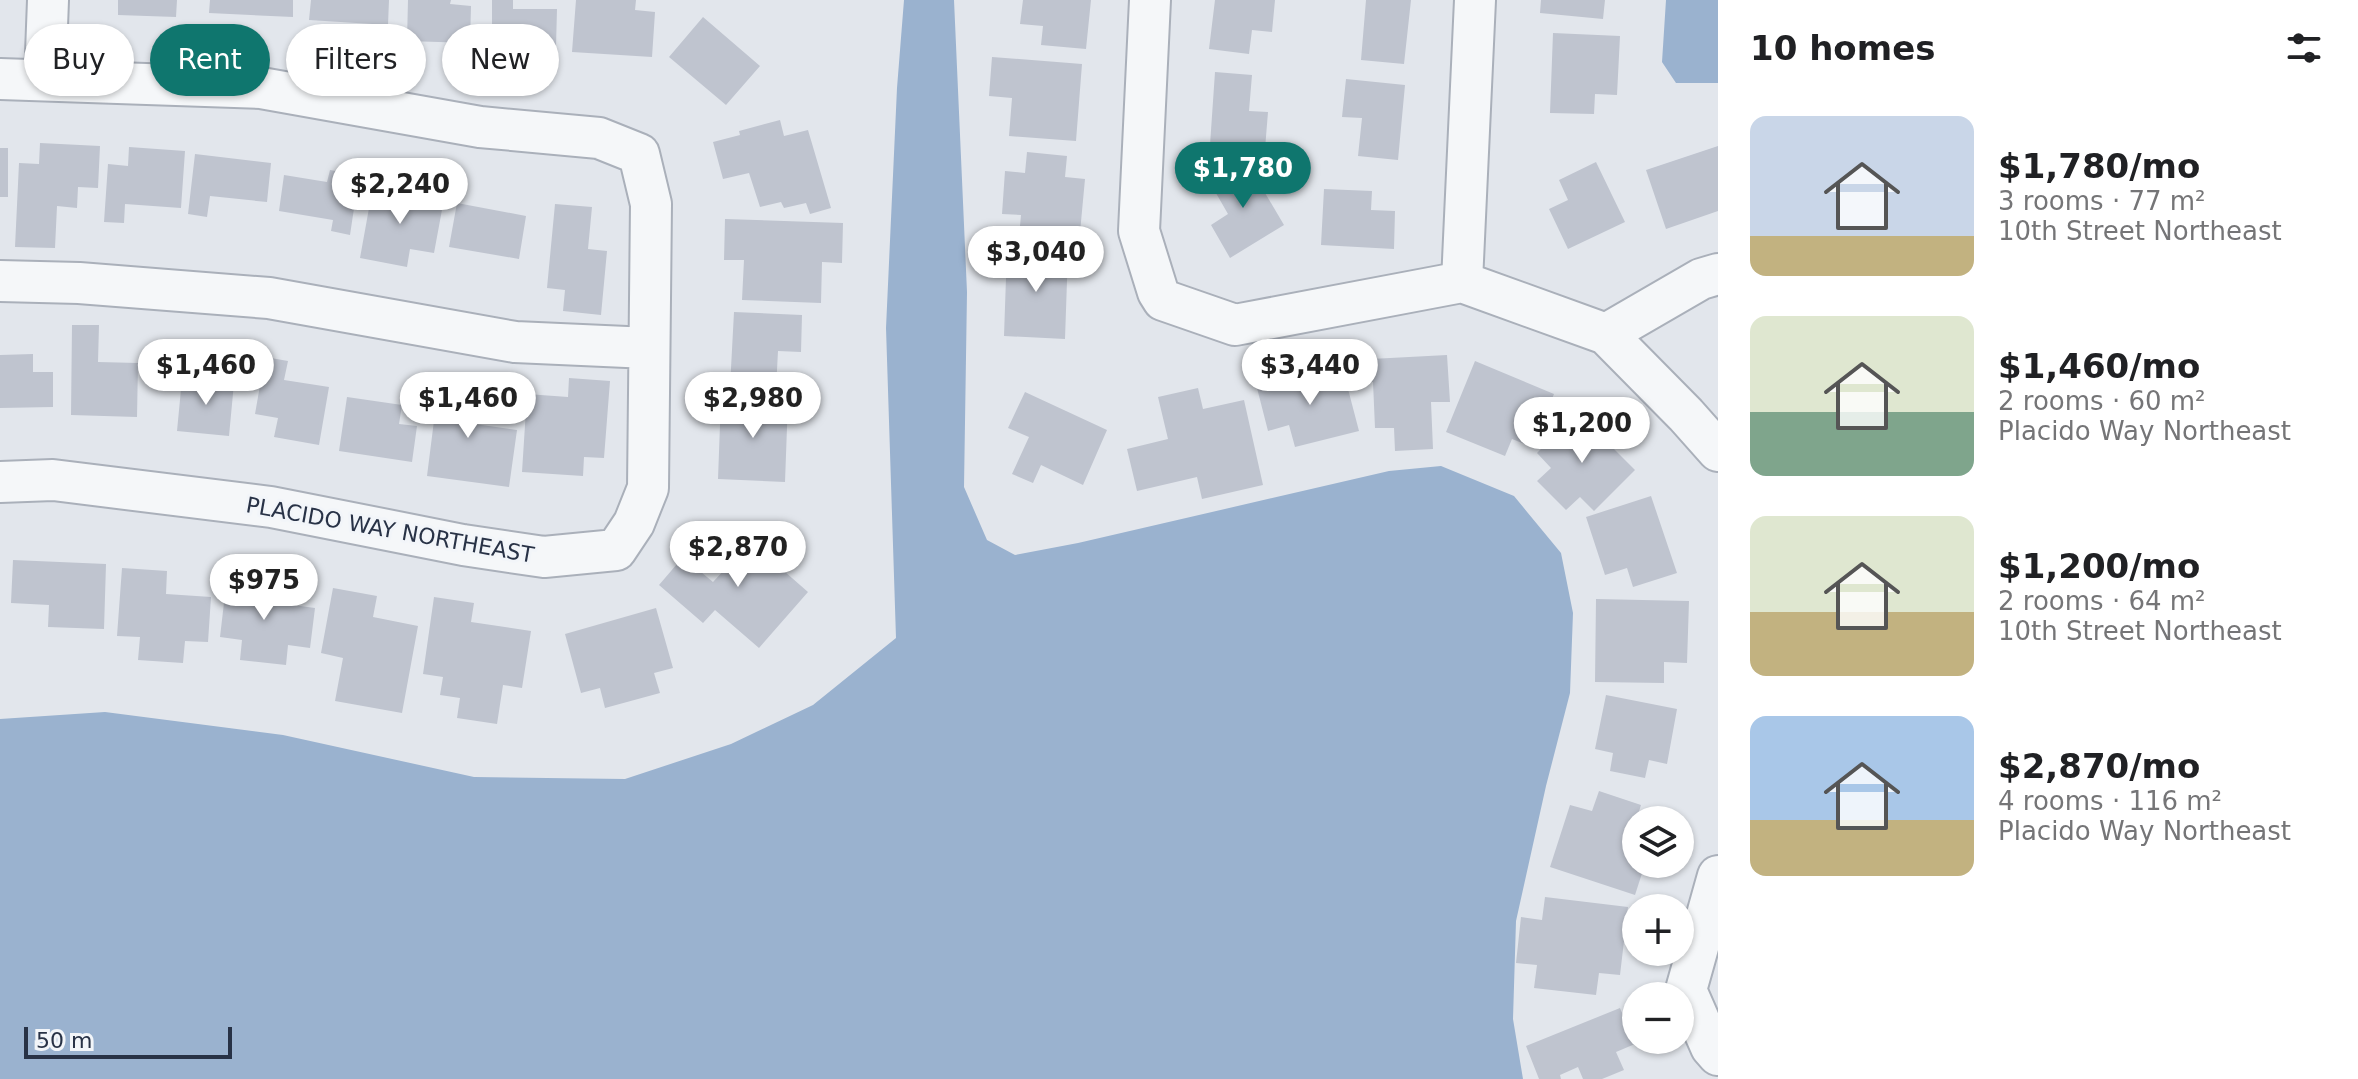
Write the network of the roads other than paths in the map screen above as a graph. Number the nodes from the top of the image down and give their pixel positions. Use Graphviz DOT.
graph roads {
  1 [pos="48,0"];
  2 [pos="1150,0"];
  3 [pos="1475,0"];
  4 [pos="47,24"];
  5 [pos="0,79"];
  6 [pos="24,80"];
  7 [pos="134,83"];
  8 [pos="1718,274"];
  9 [pos="0,281"];
  10 [pos="1462,282"];
  11 [pos="1606,334"];
  12 [pos="649,348"];
  13 [pos="1718,451"];
  14 [pos="0,482"];
  15 [pos="1718,876"];
  16 [pos="1718,1055"];
  1 -- 4 [label="street"];
  2 -- 10 [label="street"];
  3 -- 10 [label="street"];
  5 -- 6 [label="street"];
  7 -- 12 [label="street, PLACIDO WAY NORTHEAST"];
  8 -- 11 [label="street"];
  9 -- 12 [label="street"];
  10 -- 11 [label="street"];
  11 -- 13 [label="street"];
  12 -- 14 [label="street, PLACIDO WAY NORTHEAST"];
  15 -- 16 [label="street"];
}
